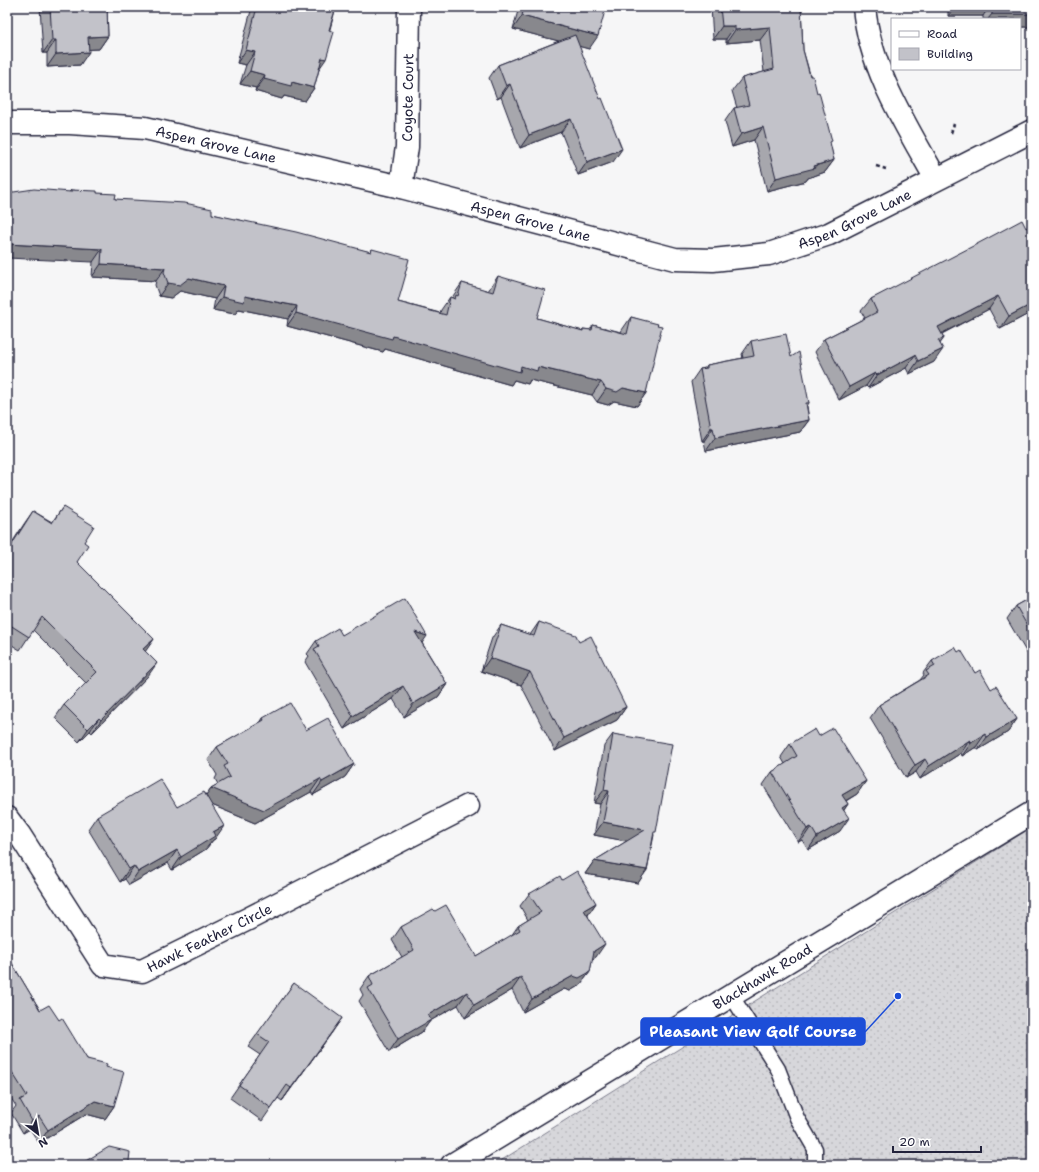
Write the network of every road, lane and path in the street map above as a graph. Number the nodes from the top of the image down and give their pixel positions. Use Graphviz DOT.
graph roads {
  1 [pos="409,7"];
  2 [pos="864,7"];
  3 [pos="7,123"];
  4 [pos="954,124"];
  5 [pos="1032,131"];
  6 [pos="951,133"];
  7 [pos="876,166"];
  8 [pos="886,169"];
  9 [pos="936,179"];
  10 [pos="401,187"];
  11 [pos="468,806"];
  12 [pos="1032,812"];
  13 [pos="7,818"];
  14 [pos="731,995"];
  15 [pos="452,1165"];
  16 [pos="815,1165"];
  1 -- 10 [label="street, Coyote Court"];
  2 -- 9 [label="street"];
  3 -- 10 [label="street, Aspen Grove Lane"];
  4 -- 6 [label="path"];
  5 -- 9 [label="street, Aspen Grove Lane"];
  7 -- 8 [label="path"];
  9 -- 10 [label="street, Aspen Grove Lane"];
  11 -- 13 [label="street, Hawk Feather Circle"];
  12 -- 14 [label="street, Blackhawk Road"];
  14 -- 15 [label="street, Blackhawk Road"];
  14 -- 16 [label="lane"];
}
